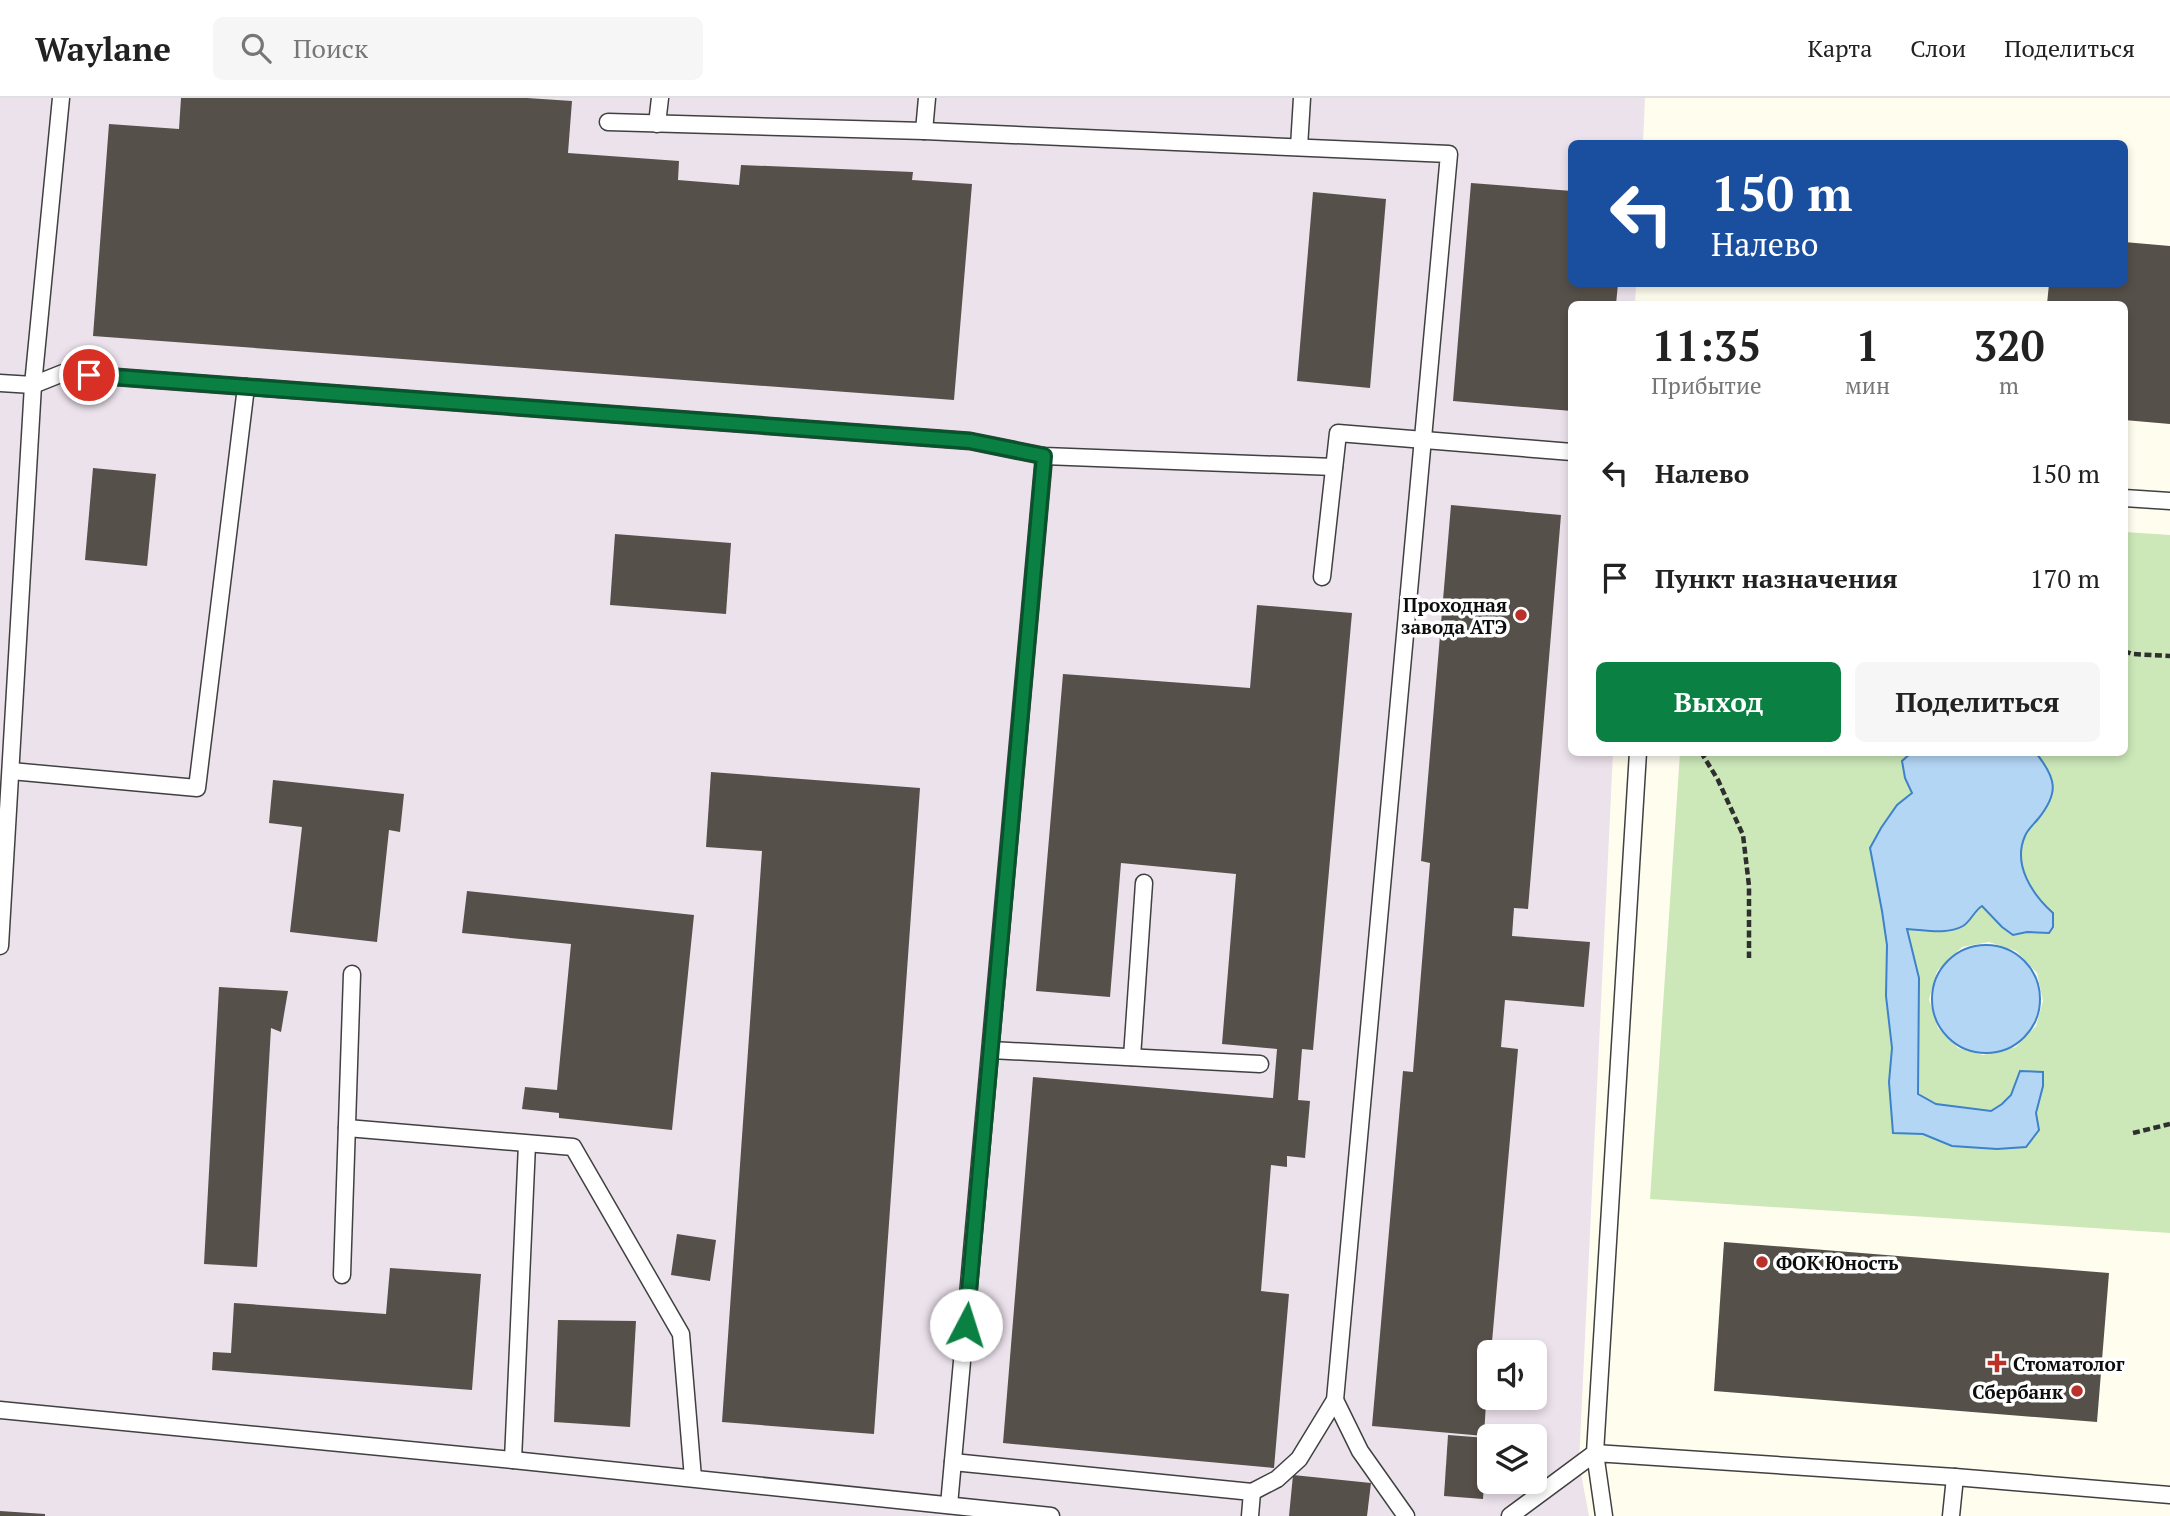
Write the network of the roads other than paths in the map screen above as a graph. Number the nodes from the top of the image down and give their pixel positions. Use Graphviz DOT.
graph roads {
  1 [pos="61,98"];
  2 [pos="660,98"];
  3 [pos="927,98"];
  4 [pos="1302,98"];
  5 [pos="608,122"];
  6 [pos="657,124"];
  7 [pos="924,131"];
  8 [pos="1299,147"];
  9 [pos="0,383"];
  10 [pos="33,385"];
  11 [pos="246,387"];
  12 [pos="1423,440"];
  13 [pos="1568,452"];
  14 [pos="1044,456"];
  15 [pos="1334,467"];
  16 [pos="2128,498"];
  17 [pos="2170,501"];
  18 [pos="1322,577"];
  19 [pos="1638,756"];
  20 [pos="11,771"];
  21 [pos="1144,883"];
  22 [pos="0,946"];
  23 [pos="352,974"];
  24 [pos="991,1050"];
  25 [pos="1132,1057"];
  26 [pos="1261,1064"];
  27 [pos="346,1128"];
  28 [pos="527,1144"];
  29 [pos="342,1275"];
  30 [pos="1335,1400"];
  31 [pos="0,1410"];
  32 [pos="1595,1453"];
  33 [pos="513,1460"];
  34 [pos="953,1462"];
  35 [pos="1955,1477"];
  36 [pos="693,1478"];
  37 [pos="1252,1492"];
  38 [pos="2170,1495"];
  39 [pos="949,1505"];
  40 [pos="1051,1516"];
  41 [pos="1250,1516"];
  42 [pos="1406,1516"];
  43 [pos="1510,1516"];
  44 [pos="1604,1516"];
  45 [pos="1951,1516"];
  1 -- 10 [label="lane"];
  2 -- 6 [label="lane"];
  3 -- 7 [label="lane"];
  4 -- 8 [label="lane"];
  5 -- 6 [label="lane"];
  6 -- 7 [label="lane"];
  7 -- 8 [label="lane"];
  8 -- 12 [label="lane"];
  9 -- 10 [label="lane"];
  10 -- 11 [label="lane"];
  10 -- 20 [label="lane"];
  11 -- 14 [label="lane"];
  11 -- 20 [label="lane"];
  12 -- 13 [label="lane"];
  12 -- 15 [label="lane"];
  12 -- 30 [label="lane"];
  14 -- 15 [label="lane"];
  14 -- 24 [label="lane"];
  15 -- 18 [label="lane"];
  16 -- 17 [label="lane"];
  19 -- 32 [label="lane"];
  20 -- 22 [label="lane"];
  21 -- 25 [label="lane"];
  23 -- 27 [label="lane"];
  24 -- 25 [label="lane"];
  24 -- 34 [label="lane"];
  25 -- 26 [label="lane"];
  27 -- 28 [label="lane"];
  27 -- 29 [label="lane"];
  28 -- 33 [label="lane"];
  28 -- 36 [label="lane"];
  30 -- 37 [label="lane"];
  30 -- 42 [label="lane"];
  31 -- 33 [label="lane"];
  32 -- 35 [label="lane"];
  32 -- 43 [label="lane"];
  32 -- 44 [label="lane"];
  33 -- 36 [label="lane"];
  34 -- 37 [label="lane"];
  34 -- 39 [label="lane"];
  35 -- 38 [label="lane"];
  35 -- 45 [label="lane"];
  36 -- 39 [label="lane"];
  37 -- 41 [label="lane"];
  39 -- 40 [label="lane"];
}
